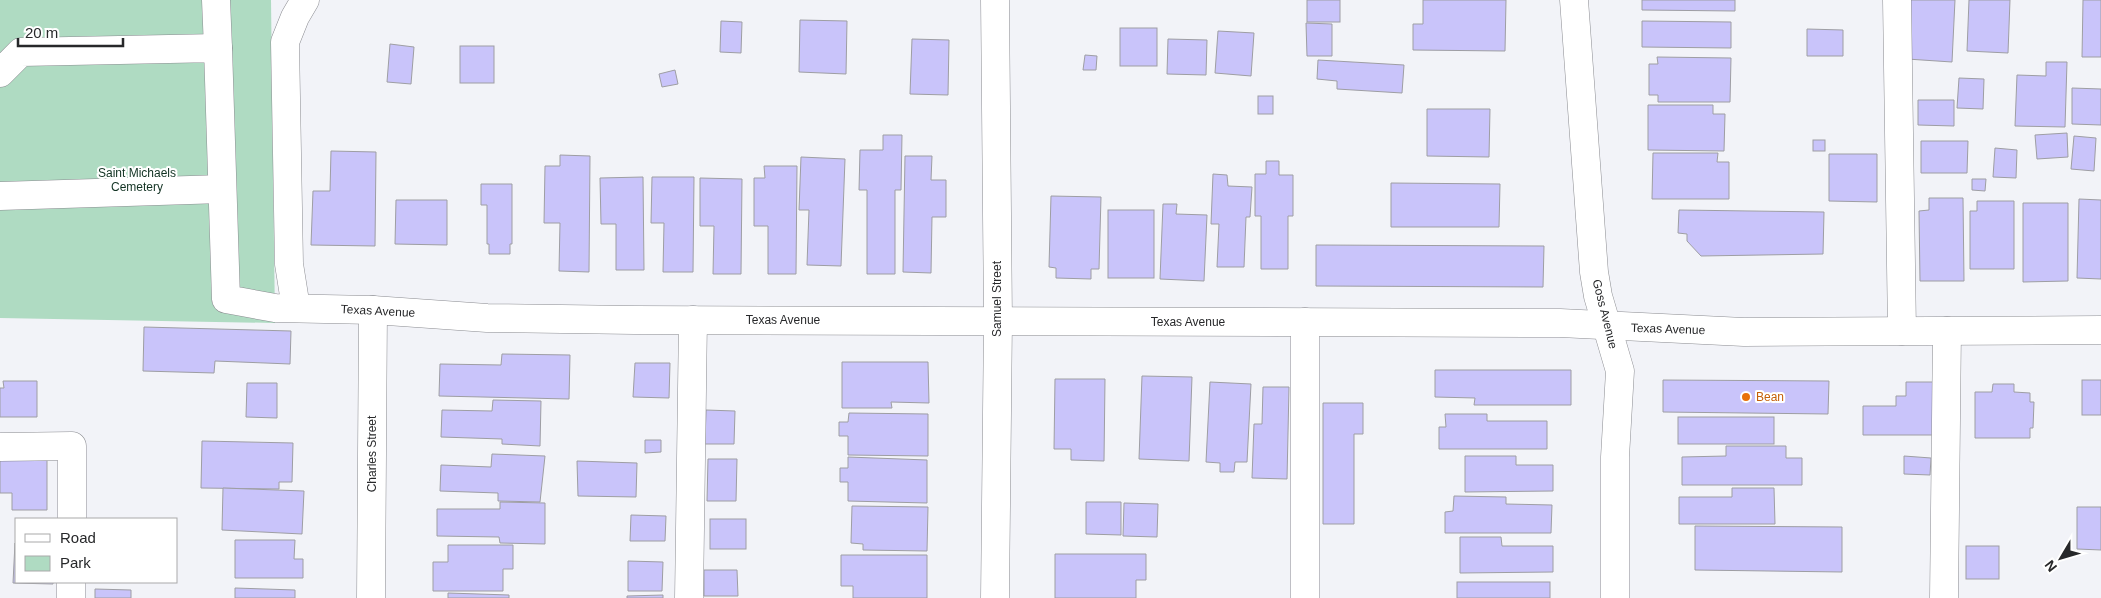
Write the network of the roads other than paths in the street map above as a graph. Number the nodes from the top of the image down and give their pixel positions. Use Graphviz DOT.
graph roads {
  1 [pos="216,0"];
  2 [pos="305,0"];
  3 [pos="995,0"];
  4 [pos="1574,0"];
  5 [pos="1897,0"];
  6 [pos="218,48"];
  7 [pos="0,73"];
  8 [pos="222,189"];
  9 [pos="0,196"];
  10 [pos="285,308"];
  11 [pos="373,310"];
  12 [pos="693,320"];
  13 [pos="998,320"];
  14 [pos="1305,322"];
  15 [pos="1606,327"];
  16 [pos="2101,330"];
  17 [pos="1902,331"];
  18 [pos="1947,331"];
  19 [pos="0,447"];
  20 [pos="72,518"];
  21 [pos="71,583"];
  22 [pos="71,598"];
  23 [pos="371,598"];
  24 [pos="689,598"];
  25 [pos="995,598"];
  26 [pos="1305,598"];
  27 [pos="1615,598"];
  28 [pos="1944,598"];
  1 -- 6 [label="street"];
  2 -- 10 [label="street"];
  3 -- 13 [label="street, Samuel Street"];
  4 -- 15 [label="street, Goss Avenue"];
  5 -- 17 [label="street"];
  6 -- 7 [label="street"];
  6 -- 8 [label="street"];
  8 -- 9 [label="street"];
  8 -- 10 [label="street, Texas Avenue"];
  10 -- 11 [label="street, Texas Avenue"];
  11 -- 12 [label="street, Texas Avenue"];
  11 -- 23 [label="street, Charles Street"];
  12 -- 13 [label="street, Texas Avenue"];
  12 -- 24 [label="street"];
  13 -- 14 [label="street, Texas Avenue"];
  13 -- 25 [label="street, Samuel Street"];
  14 -- 15 [label="street, Texas Avenue"];
  14 -- 26 [label="street"];
  15 -- 17 [label="street, Texas Avenue"];
  15 -- 27 [label="street, Goss Avenue"];
  16 -- 18 [label="street, Texas Avenue"];
  17 -- 18 [label="street, Texas Avenue"];
  18 -- 28 [label="street"];
  19 -- 20 [label="street"];
  21 -- 22 [label="street"];
}
